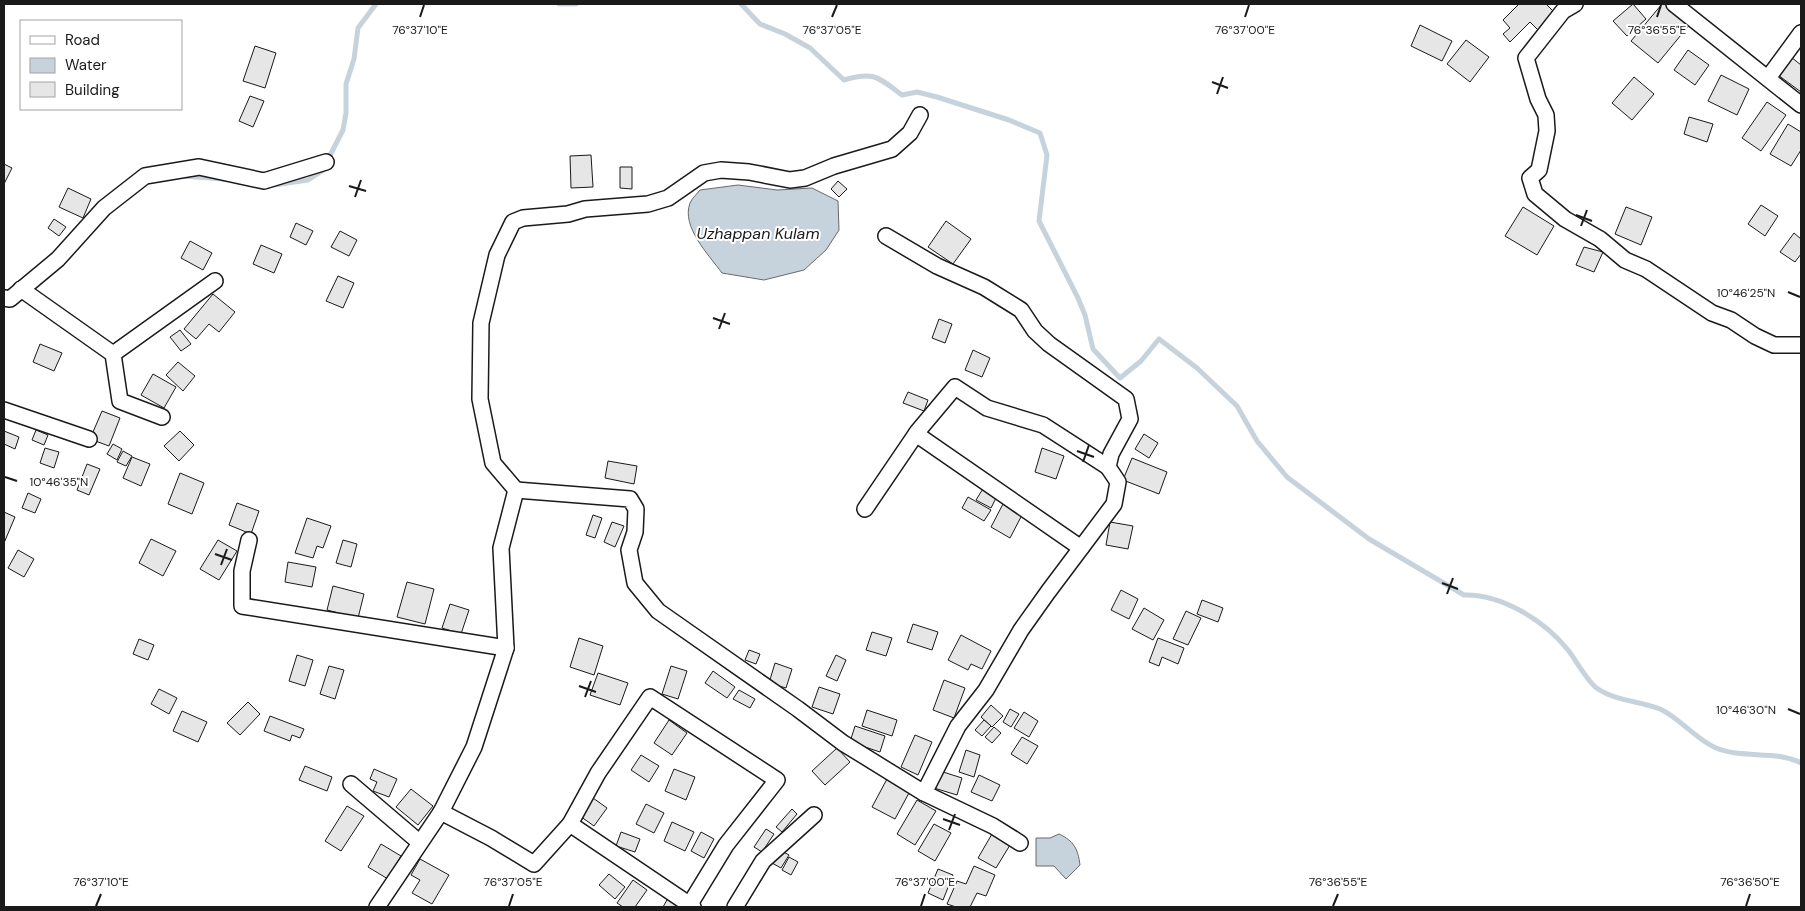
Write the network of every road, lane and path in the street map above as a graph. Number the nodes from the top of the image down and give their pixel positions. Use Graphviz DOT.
graph roads {
  1 [pos="1574,4"];
  2 [pos="1674,4"];
  3 [pos="1801,33"];
  4 [pos="1768,78"];
  5 [pos="1801,105"];
  6 [pos="920,115"];
  7 [pos="326,162"];
  8 [pos="886,236"];
  9 [pos="215,281"];
  10 [pos="21,289"];
  11 [pos="4,298"];
  12 [pos="1801,345"];
  13 [pos="113,354"];
  14 [pos="4,410"];
  15 [pos="162,416"];
  16 [pos="916,434"];
  17 [pos="89,439"];
  18 [pos="1108,467"];
  19 [pos="516,490"];
  20 [pos="865,509"];
  21 [pos="249,540"];
  22 [pos="1082,548"];
  23 [pos="506,648"];
  24 [pos="350,784"];
  25 [pos="924,794"];
  26 [pos="441,812"];
  27 [pos="814,815"];
  28 [pos="570,824"];
  29 [pos="420,842"];
  30 [pos="1020,843"];
  31 [pos="691,905"];
  32 [pos="377,907"];
  33 [pos="735,907"];
  1 -- 12 [label="street"];
  2 -- 4 [label="street"];
  3 -- 4 [label="street"];
  4 -- 5 [label="street"];
  6 -- 19 [label="street"];
  7 -- 10 [label="street"];
  8 -- 18 [label="street"];
  9 -- 13 [label="street"];
  10 -- 11 [label="street"];
  10 -- 13 [label="street"];
  13 -- 15 [label="street"];
  14 -- 17 [label="street"];
  16 -- 18 [label="street"];
  16 -- 20 [label="street"];
  16 -- 22 [label="street"];
  18 -- 22 [label="street"];
  19 -- 23 [label="street"];
  19 -- 25 [label="street"];
  21 -- 23 [label="street"];
  22 -- 25 [label="street"];
  23 -- 26 [label="street"];
  24 -- 29 [label="street"];
  25 -- 30 [label="street"];
  26 -- 28 [label="street"];
  26 -- 29 [label="street"];
  27 -- 33 [label="street"];
  28 -- 31 [label="street"];
  28 -- 31 [label="street"];
  29 -- 32 [label="street"];
}
